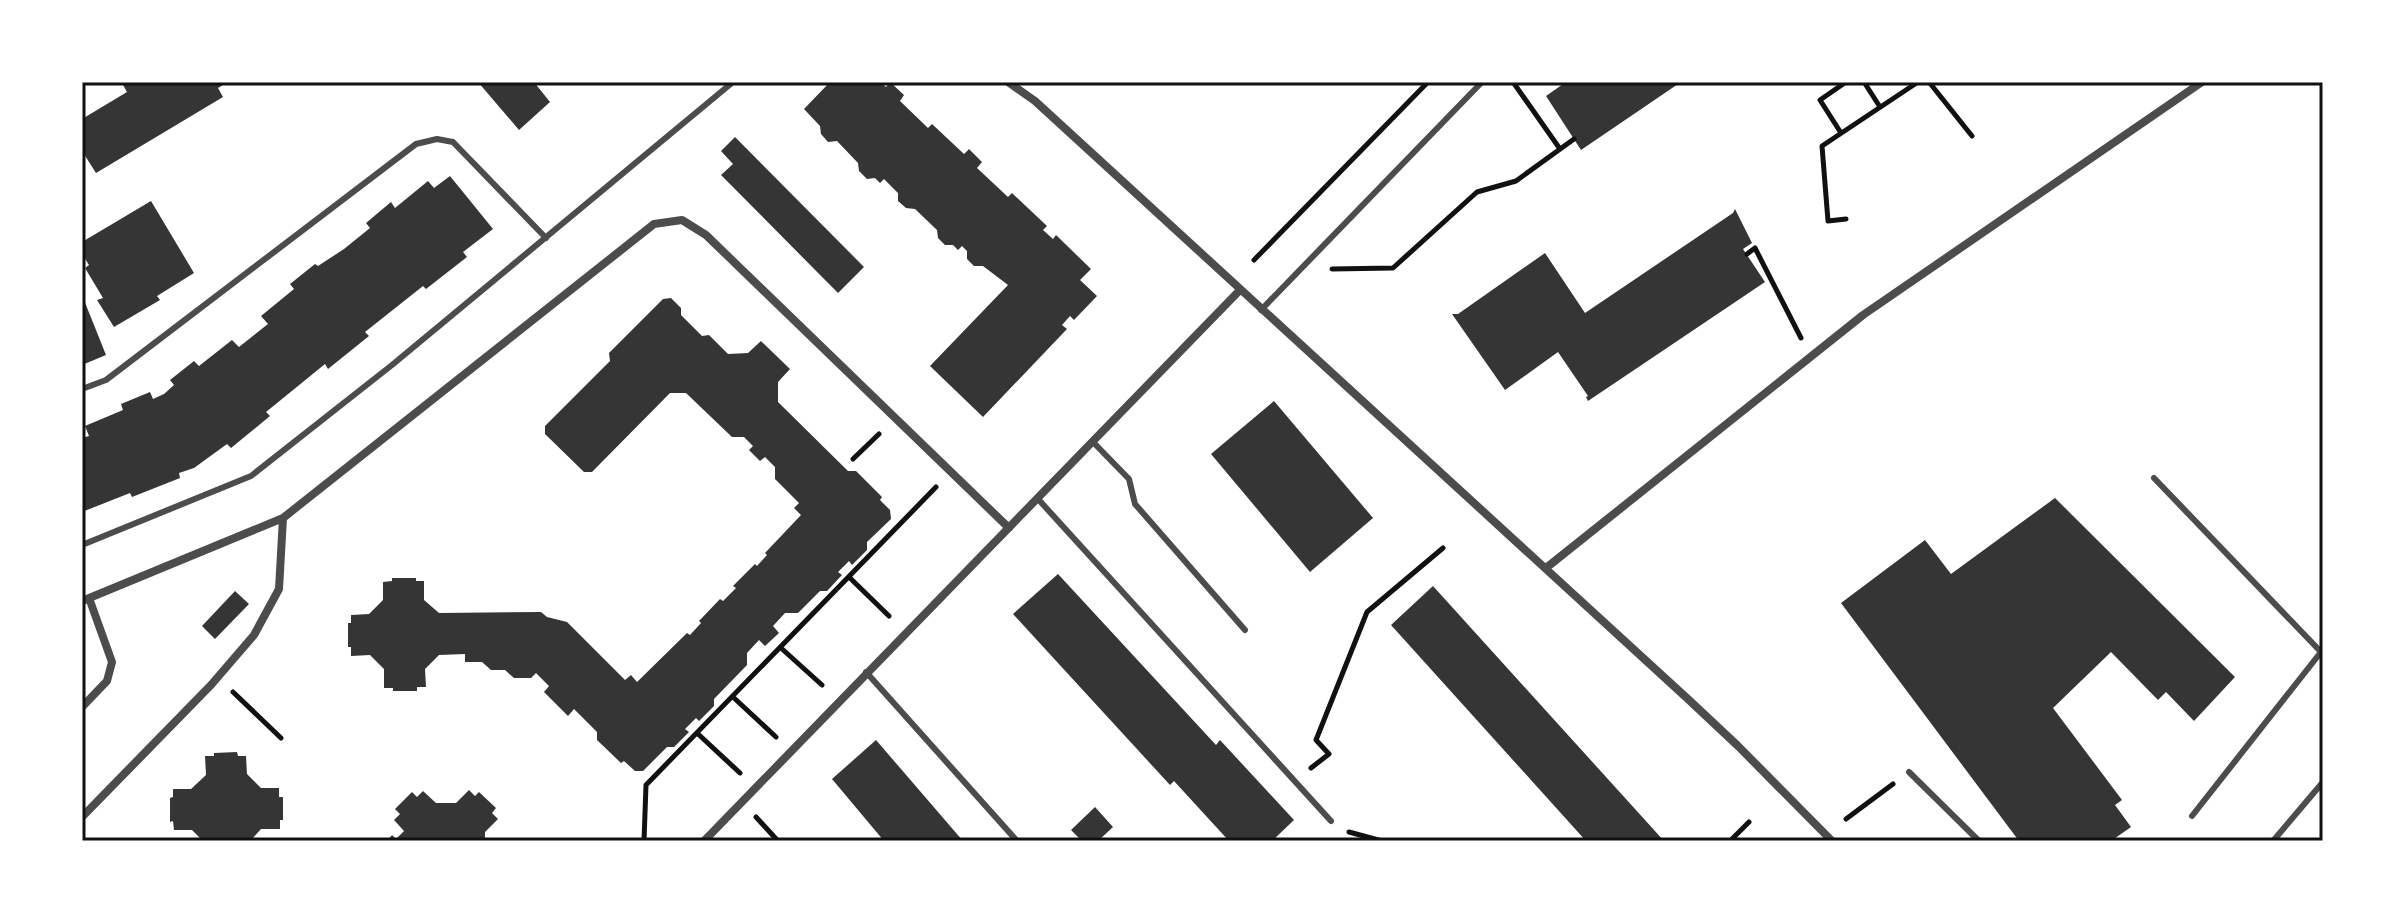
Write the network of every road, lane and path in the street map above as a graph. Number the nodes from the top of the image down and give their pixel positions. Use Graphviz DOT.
graph roads {
  1 [pos="733,82"];
  2 [pos="1008,82"];
  3 [pos="1428,82"];
  4 [pos="1482,82"];
  5 [pos="1513,82"];
  6 [pos="1846,82"];
  7 [pos="1864,82"];
  8 [pos="1918,82"];
  9 [pos="1929,82"];
  10 [pos="2202,82"];
  11 [pos="1880,107"];
  12 [pos="1841,133"];
  13 [pos="1972,136"];
  14 [pos="1574,139"];
  15 [pos="1560,149"];
  16 [pos="1846,219"];
  17 [pos="546,238"];
  18 [pos="1747,254"];
  19 [pos="1254,260"];
  20 [pos="1321,269"];
  21 [pos="1240,290"];
  22 [pos="1261,310"];
  23 [pos="1811,357"];
  24 [pos="82,389"];
  25 [pos="880,434"];
  26 [pos="1093,442"];
  27 [pos="853,459"];
  28 [pos="2154,478"];
  29 [pos="937,487"];
  30 [pos="1038,499"];
  31 [pos="283,518"];
  32 [pos="1009,528"];
  33 [pos="82,545"];
  34 [pos="1443,548"];
  35 [pos="1546,568"];
  36 [pos="850,578"];
  37 [pos="85,599"];
  38 [pos="1245,630"];
  39 [pos="906,632"];
  40 [pos="781,648"];
  41 [pos="2322,653"];
  42 [pos="866,672"];
  43 [pos="733,697"];
  44 [pos="839,701"];
  45 [pos="82,707"];
  46 [pos="249,707"];
  47 [pos="697,733"];
  48 [pos="281,738"];
  49 [pos="791,752"];
  50 [pos="1326,757"];
  51 [pos="1909,772"];
  52 [pos="2323,782"];
  53 [pos="756,787"];
  54 [pos="2192,816"];
  55 [pos="82,817"];
  56 [pos="1846,819"];
  57 [pos="1331,821"];
  58 [pos="1749,822"];
  59 [pos="1336,829"];
  60 [pos="644,841"];
  61 [pos="704,841"];
  62 [pos="1017,841"];
  63 [pos="1382,841"];
  64 [pos="1730,841"];
  65 [pos="1832,841"];
  66 [pos="1979,841"];
  67 [pos="2273,841"];
  1 -- 17 [label="lane"];
  2 -- 21 [label="street"];
  3 -- 19 [label="path"];
  4 -- 22 [label="lane"];
  5 -- 15 [label="path"];
  6 -- 12 [label="path"];
  7 -- 11 [label="path"];
  8 -- 11 [label="path"];
  9 -- 13 [label="path"];
  10 -- 23 [label="street"];
  11 -- 12 [label="path"];
  12 -- 16 [label="path"];
  14 -- 15 [label="path"];
  15 -- 20 [label="path"];
  17 -- 24 [label="lane"];
  17 -- 33 [label="lane"];
  18 -- 23 [label="path"];
  21 -- 22 [label="street"];
  21 -- 26 [label="street"];
  22 -- 35 [label="street"];
  23 -- 35 [label="street"];
  25 -- 27 [label="path"];
  26 -- 30 [label="street"];
  26 -- 38 [label="lane"];
  28 -- 41 [label="lane"];
  29 -- 36 [label="path"];
  30 -- 32 [label="street"];
  30 -- 57 [label="lane"];
  31 -- 32 [label="street"];
  31 -- 37 [label="street"];
  31 -- 55 [label="street"];
  32 -- 39 [label="street"];
  34 -- 50 [label="path"];
  35 -- 65 [label="street"];
  36 -- 39 [label="path"];
  36 -- 40 [label="path"];
  37 -- 45 [label="street"];
  39 -- 42 [label="street"];
  40 -- 43 [label="path"];
  40 -- 44 [label="path"];
  41 -- 54 [label="lane"];
  42 -- 44 [label="street"];
  42 -- 62 [label="lane"];
  43 -- 47 [label="path"];
  43 -- 49 [label="path"];
  44 -- 49 [label="street"];
  46 -- 48 [label="path"];
  47 -- 53 [label="path"];
  47 -- 60 [label="path"];
  49 -- 53 [label="street"];
  51 -- 56 [label="path"];
  51 -- 66 [label="lane"];
  52 -- 67 [label="lane"];
  53 -- 61 [label="street"];
  58 -- 64 [label="path"];
  59 -- 63 [label="path"];
}
